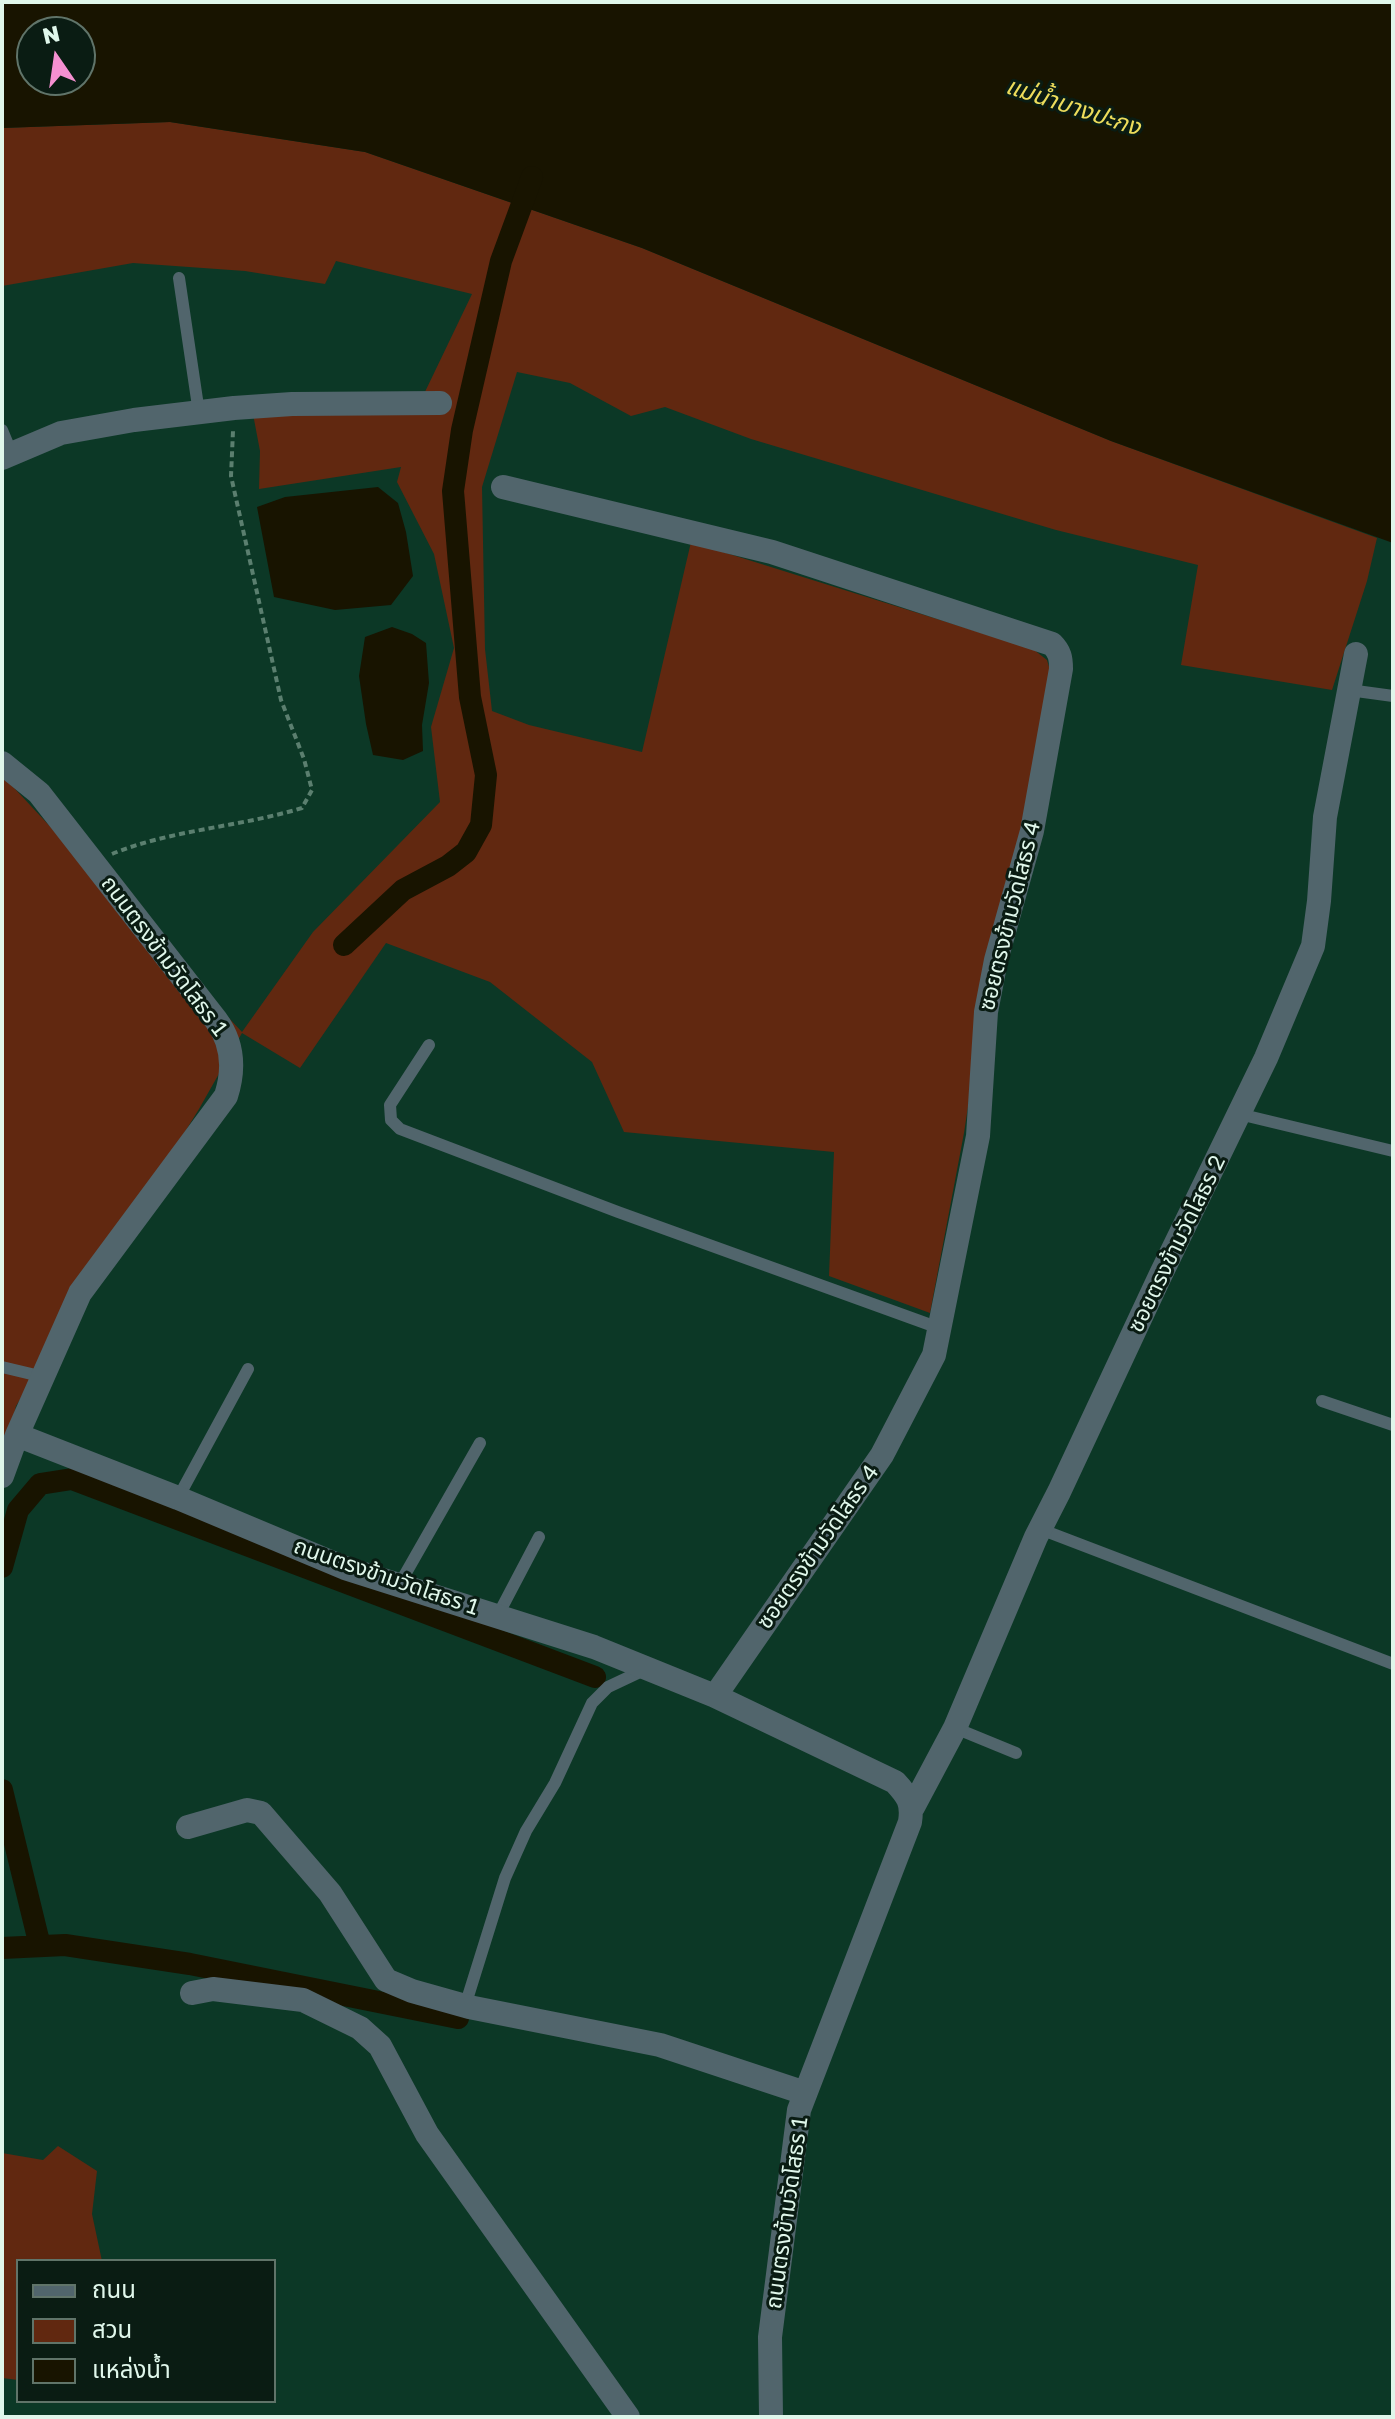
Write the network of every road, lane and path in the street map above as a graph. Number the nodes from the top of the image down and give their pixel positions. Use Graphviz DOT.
graph roads {
  1 [pos="179,278"];
  2 [pos="440,403"];
  3 [pos="234,408"];
  4 [pos="199,413"];
  5 [pos="2,430"];
  6 [pos="7,456"];
  7 [pos="503,487"];
  8 [pos="1356,654"];
  9 [pos="1349,690"];
  10 [pos="1393,696"];
  11 [pos="2,763"];
  12 [pos="94,863"];
  13 [pos="429,1045"];
  14 [pos="1239,1114"];
  15 [pos="1393,1151"];
  16 [pos="939,1328"];
  17 [pos="2,1367"];
  18 [pos="248,1369"];
  19 [pos="44,1377"];
  20 [pos="1322,1401"];
  21 [pos="1393,1425"];
  22 [pos="17,1435"];
  23 [pos="480,1443"];
  24 [pos="2,1476"];
  25 [pos="178,1498"];
  26 [pos="1040,1529"];
  27 [pos="539,1537"];
  28 [pos="399,1585"];
  29 [pos="498,1615"];
  30 [pos="1393,1664"];
  31 [pos="647,1668"];
  32 [pos="715,1696"];
  33 [pos="955,1728"];
  34 [pos="1016,1753"];
  35 [pos="913,1807"];
  36 [pos="188,1827"];
  37 [pos="192,1993"];
  38 [pos="465,2006"];
  39 [pos="805,2093"];
  40 [pos="628,2417"];
  41 [pos="771,2417"];
  1 -- 4 [label="lane"];
  2 -- 3 [label="street"];
  3 -- 4 [label="street"];
  3 -- 12 [label="path"];
  4 -- 6 [label="street"];
  5 -- 6 [label="lane"];
  7 -- 16 [label="street, ซอยตรงข้ามวัดโสธร 4"];
  8 -- 9 [label="street, ซอยตรงข้ามวัดโสธร 2"];
  9 -- 10 [label="lane"];
  9 -- 14 [label="street, ซอยตรงข้ามวัดโสธร 2"];
  11 -- 12 [label="street, ถนนตรงข้ามวัดโสธร 1"];
  12 -- 19 [label="street, ถนนตรงข้ามวัดโสธร 1"];
  13 -- 16 [label="lane"];
  14 -- 15 [label="lane"];
  14 -- 26 [label="street, ซอยตรงข้ามวัดโสธร 2"];
  16 -- 32 [label="street, ซอยตรงข้ามวัดโสธร 4"];
  17 -- 19 [label="lane"];
  18 -- 25 [label="lane"];
  19 -- 22 [label="street, ถนนตรงข้ามวัดโสธร 1"];
  20 -- 21 [label="lane"];
  22 -- 24 [label="street"];
  22 -- 25 [label="street, ถนนตรงข้ามวัดโสธร 1"];
  23 -- 28 [label="lane"];
  25 -- 28 [label="street, ถนนตรงข้ามวัดโสธร 1"];
  26 -- 30 [label="lane"];
  26 -- 33 [label="street, ซอยตรงข้ามวัดโสธร 2"];
  27 -- 29 [label="lane"];
  28 -- 29 [label="street, ถนนตรงข้ามวัดโสธร 1"];
  29 -- 31 [label="street, ถนนตรงข้ามวัดโสธร 1"];
  31 -- 32 [label="street, ถนนตรงข้ามวัดโสธร 1"];
  31 -- 38 [label="lane"];
  32 -- 35 [label="street, ถนนตรงข้ามวัดโสธร 1"];
  33 -- 34 [label="lane"];
  33 -- 35 [label="street, ซอยตรงข้ามวัดโสธร 2"];
  35 -- 39 [label="street, ถนนตรงข้ามวัดโสธร 1"];
  36 -- 38 [label="street"];
  37 -- 40 [label="street"];
  38 -- 39 [label="street"];
  39 -- 41 [label="street, ถนนตรงข้ามวัดโสธร 1"];
}
